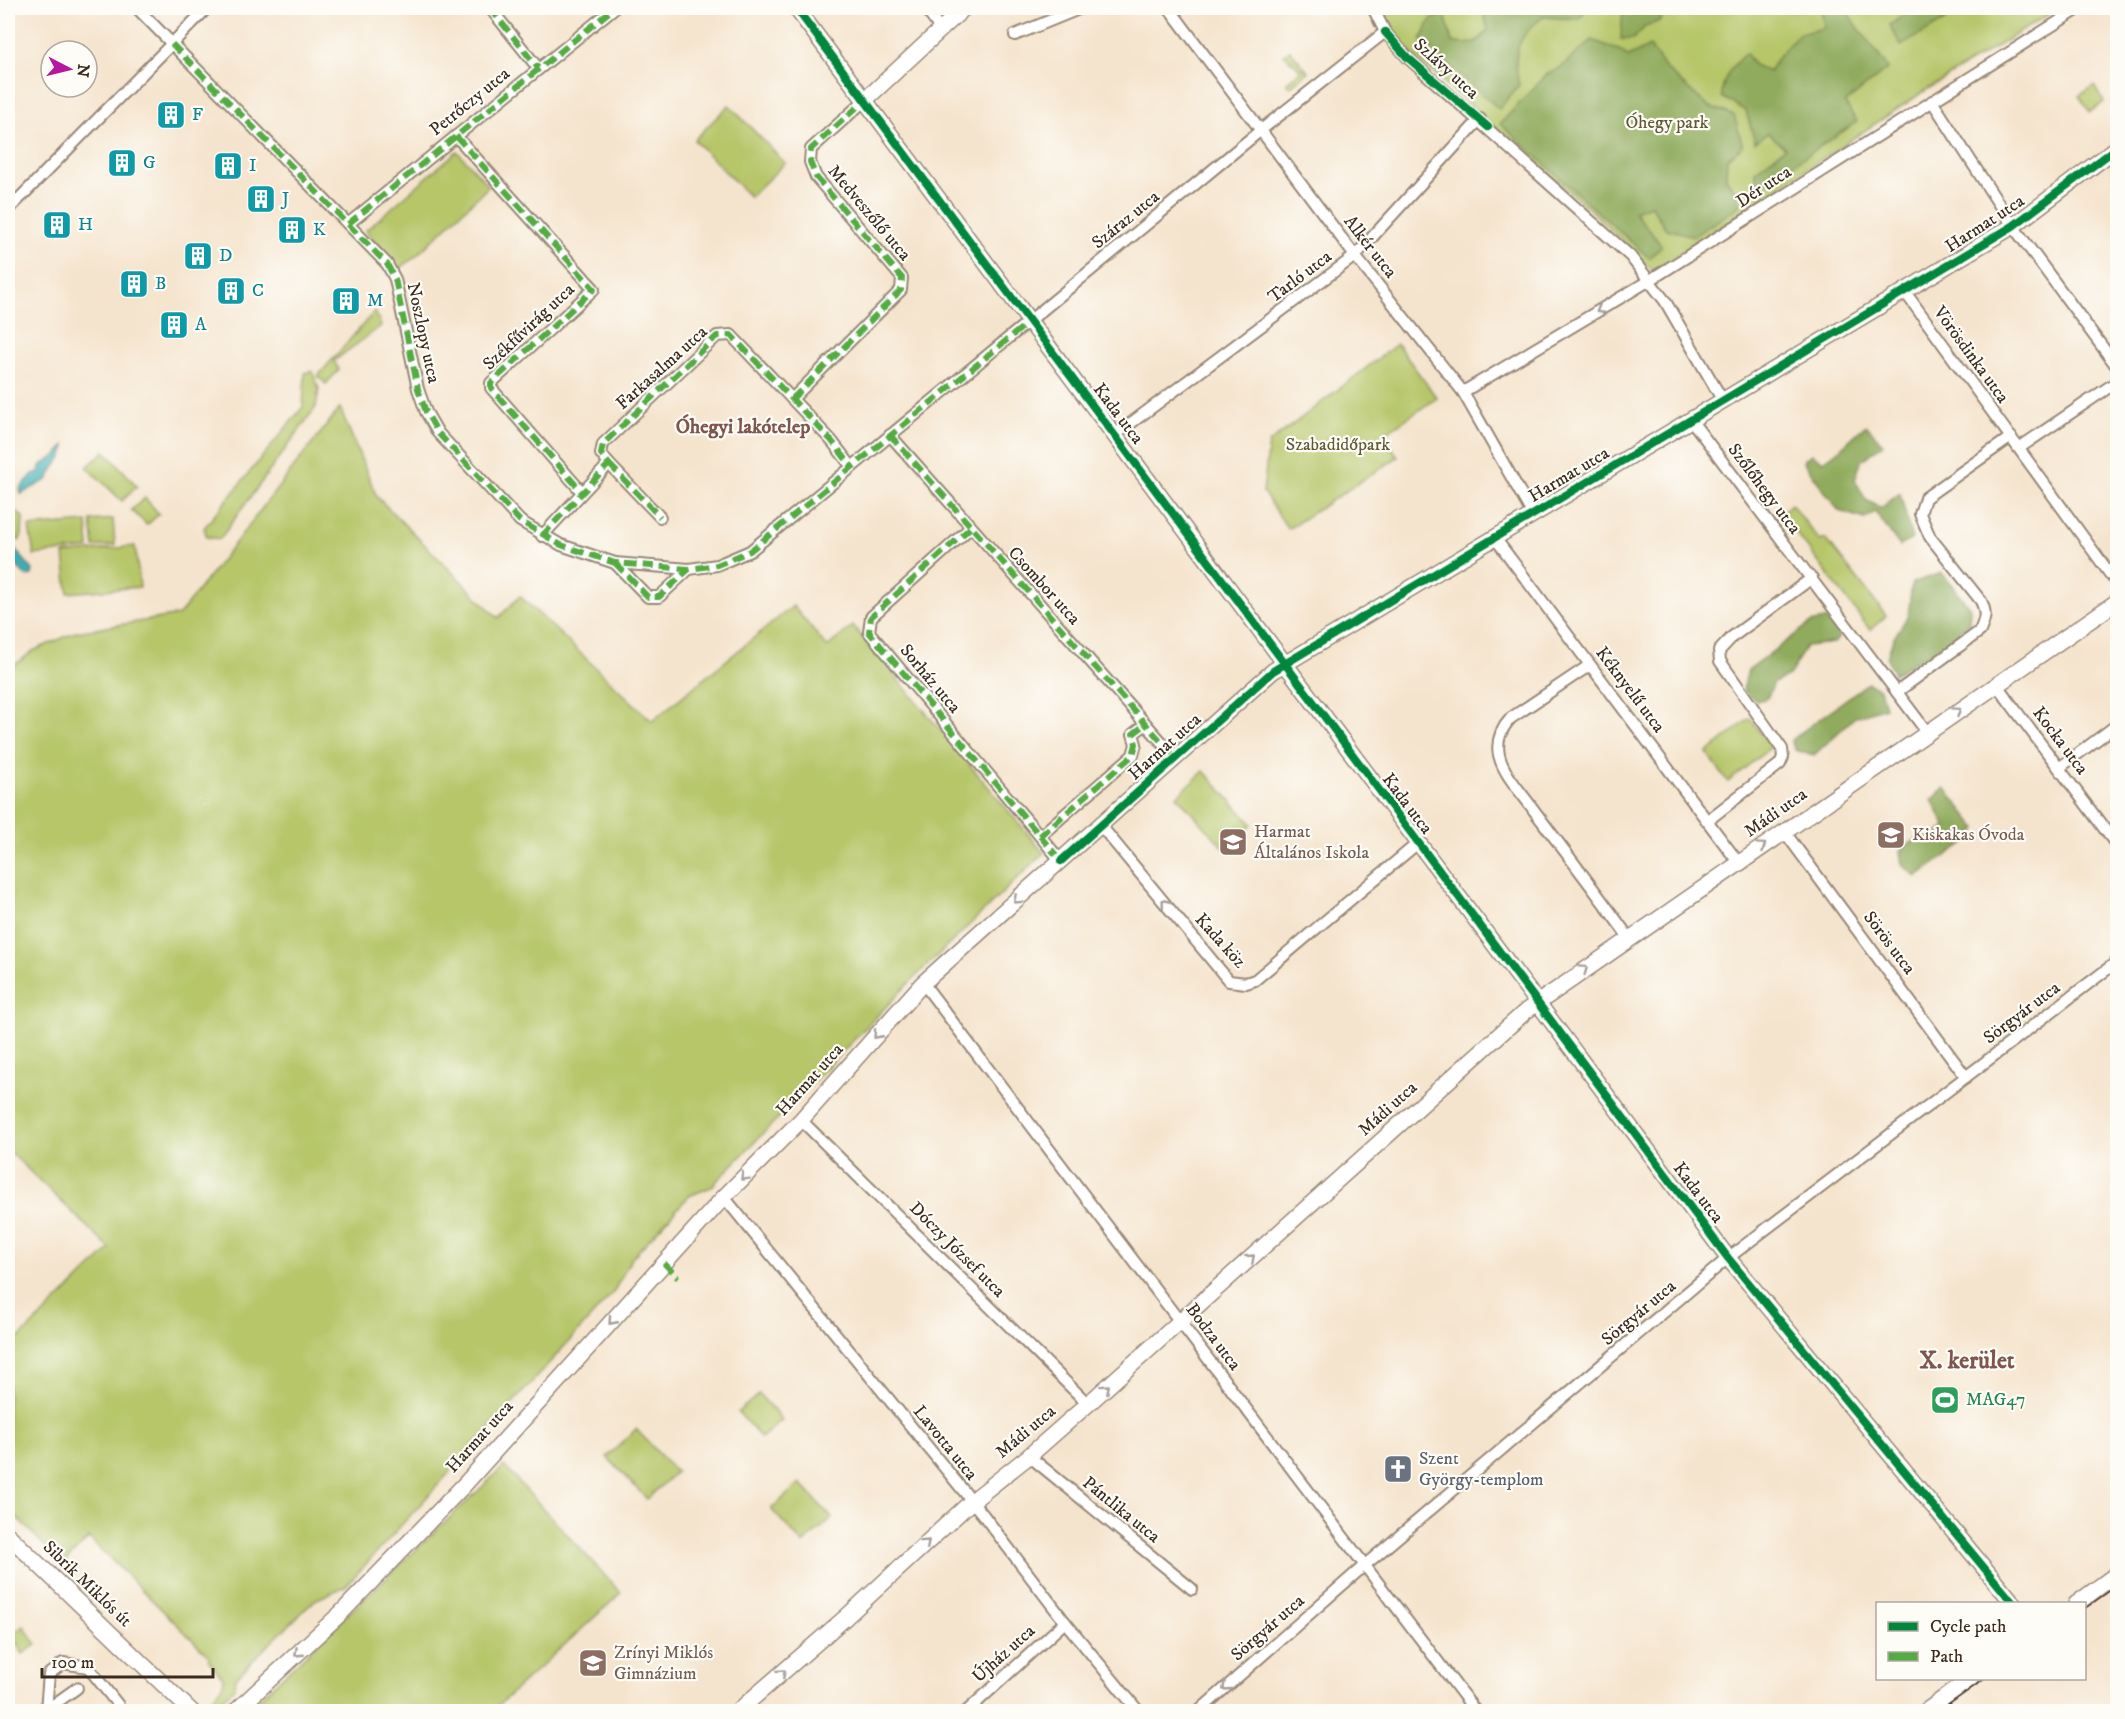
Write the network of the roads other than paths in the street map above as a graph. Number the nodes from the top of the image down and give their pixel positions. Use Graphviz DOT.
graph roads {
  1 [pos="137,8"];
  2 [pos="207,8"];
  3 [pos="490,8"];
  4 [pos="614,8"];
  5 [pos="796,8"];
  6 [pos="925,8"];
  7 [pos="964,8"];
  8 [pos="1081,8"];
  9 [pos="1169,8"];
  10 [pos="1373,8"];
  11 [pos="2080,8"];
  12 [pos="940,30"];
  13 [pos="1385,33"];
  14 [pos="1016,35"];
  15 [pos="171,44"];
  16 [pos="538,69"];
  17 [pos="865,100"];
  18 [pos="1932,101"];
  19 [pos="1480,119"];
  20 [pos="1261,130"];
  21 [pos="456,135"];
  22 [pos="2118,147"];
  23 [pos="8,210"];
  24 [pos="348,224"];
  25 [pos="2013,226"];
  26 [pos="1355,256"];
  27 [pos="1650,280"];
  28 [pos="1905,292"];
  29 [pos="1030,321"];
  30 [pos="2118,368"];
  31 [pos="2118,381"];
  32 [pos="1463,392"];
  33 [pos="792,399"];
  34 [pos="1723,402"];
  35 [pos="1691,420"];
  36 [pos="890,435"];
  37 [pos="1115,435"];
  38 [pos="2011,437"];
  39 [pos="2019,448"];
  40 [pos="609,464"];
  41 [pos="852,467"];
  42 [pos="582,492"];
  43 [pos="1533,515"];
  44 [pos="660,518"];
  45 [pos="970,528"];
  46 [pos="542,536"];
  47 [pos="1495,538"];
  48 [pos="615,563"];
  49 [pos="689,569"];
  50 [pos="1812,578"];
  51 [pos="2118,585"];
  52 [pos="2118,601"];
  53 [pos="1285,664"];
  54 [pos="1590,665"];
  55 [pos="1996,684"];
  56 [pos="1897,692"];
  57 [pos="1146,724"];
  58 [pos="2118,724"];
  59 [pos="1927,732"];
  60 [pos="1175,757"];
  61 [pos="2059,768"];
  62 [pos="1707,821"];
  63 [pos="1101,826"];
  64 [pos="1784,831"];
  65 [pos="1040,836"];
  66 [pos="1418,843"];
  67 [pos="2118,847"];
  68 [pos="1060,861"];
  69 [pos="1738,862"];
  70 [pos="1629,938"];
  71 [pos="2118,961"];
  72 [pos="923,983"];
  73 [pos="1537,1003"];
  74 [pos="1966,1077"];
  75 [pos="801,1120"];
  76 [pos="724,1197"];
  77 [pos="1728,1258"];
  78 [pos="1180,1321"];
  79 [pos="1088,1404"];
  80 [pos="1029,1456"];
  81 [pos="971,1502"];
  82 [pos="8,1535"];
  83 [pos="1365,1565"];
  84 [pos="2118,1573"];
  85 [pos="1192,1589"];
  86 [pos="2012,1602"];
  87 [pos="2079,1602"];
  88 [pos="1065,1622"];
  89 [pos="1968,1680"];
  90 [pos="77,1688"];
  91 [pos="45,1711"];
  92 [pos="117,1712"];
  93 [pos="192,1712"];
  94 [pos="235,1712"];
  95 [pos="737,1712"];
  96 [pos="966,1712"];
  97 [pos="1139,1712"];
  98 [pos="1198,1712"];
  99 [pos="1476,1712"];
  100 [pos="1925,1712"];
  1 -- 15 [label="street, Noszlopy utca"];
  2 -- 15 [label="street"];
  3 -- 16 [label="street"];
  4 -- 16 [label="street, Petrőczy utca"];
  5 -- 17 [label="street, Kada utca"];
  6 -- 12 [label="street"];
  7 -- 12 [label="street"];
  8 -- 14 [label="street"];
  9 -- 20 [label="street, Alkér utca"];
  10 -- 13 [label="street, Szlávy utca"];
  11 -- 18 [label="street, Dér utca"];
  12 -- 17 [label="street"];
  13 -- 19 [label="street, Szlávy utca"];
  13 -- 20 [label="street, Száraz utca"];
  15 -- 23 [label="street"];
  15 -- 24 [label="street, Noszlopy utca"];
  16 -- 21 [label="street, Petrőczy utca"];
  17 -- 29 [label="street, Kada utca"];
  17 -- 33 [label="street, Medveszőlő utca"];
  18 -- 25 [label="street"];
  18 -- 27 [label="street, Dér utca"];
  19 -- 26 [label="street, Tarló utca"];
  19 -- 27 [label="street, Szlávy utca"];
  20 -- 26 [label="street, Alkér utca"];
  20 -- 29 [label="street, Száraz utca"];
  21 -- 24 [label="street, Petrőczy utca"];
  21 -- 42 [label="street, Székfűvirág utca"];
  22 -- 25 [label="street, Harmat utca"];
  24 -- 46 [label="street, Noszlopy utca"];
  25 -- 28 [label="street, Harmat utca"];
  25 -- 30 [label="street"];
  26 -- 32 [label="street, Alkér utca"];
  26 -- 37 [label="street, Tarló utca"];
  27 -- 32 [label="street, Dér utca, one-way"];
  27 -- 34 [label="street, Szlávy utca"];
  28 -- 34 [label="street, Harmat utca"];
  28 -- 38 [label="street, Vörösdinka utca"];
  29 -- 36 [label="street, Száraz utca"];
  29 -- 37 [label="street, Kada utca"];
  31 -- 39 [label="street"];
  32 -- 43 [label="street, Alkér utca"];
  33 -- 40 [label="street, Farkasalma utca"];
  33 -- 41 [label="street, Farkasalma utca"];
  34 -- 35 [label="street, Harmat utca"];
  35 -- 43 [label="street, Harmat utca"];
  35 -- 50 [label="street, Szőlőhegy utca"];
  36 -- 41 [label="street, Noszlopy utca"];
  36 -- 45 [label="street, Csombor utca"];
  37 -- 53 [label="street, Kada utca"];
  38 -- 39 [label="street, Vörösdinka utca"];
  38 -- 56 [label="street"];
  39 -- 51 [label="street, Vörösdinka utca"];
  40 -- 42 [label="street"];
  40 -- 44 [label="street"];
  41 -- 49 [label="street, Noszlopy utca"];
  42 -- 46 [label="street"];
  43 -- 47 [label="street, Harmat utca"];
  45 -- 57 [label="street, Csombor utca"];
  45 -- 65 [label="street, Sorház utca"];
  46 -- 48 [label="street, Noszlopy utca"];
  47 -- 53 [label="street, Harmat utca"];
  47 -- 54 [label="street, Kéknyelű utca"];
  48 -- 49 [label="street, Noszlopy utca"];
  48 -- 49 [label="street, Noszlopy utca"];
  50 -- 56 [label="street, Szőlőhegy utca"];
  50 -- 62 [label="street"];
  52 -- 55 [label="street, Mádi utca"];
  53 -- 60 [label="street, Harmat utca"];
  53 -- 66 [label="street, Kada utca"];
  54 -- 62 [label="street, Kéknyelű utca"];
  54 -- 70 [label="street"];
  59 -- 55 [label="street, Mádi utca, one-way"];
  55 -- 61 [label="street, Kocka utca"];
  56 -- 59 [label="street, Szőlőhegy utca"];
  57 -- 60 [label="street, Csombor utca"];
  57 -- 65 [label="street"];
  58 -- 61 [label="street"];
  59 -- 64 [label="street, Mádi utca"];
  60 -- 63 [label="street, Harmat utca"];
  61 -- 67 [label="street, Kocka utca"];
  62 -- 69 [label="street, Kéknyelű utca"];
  66 -- 63 [label="street, Kada köz, one-way"];
  63 -- 68 [label="street, Harmat utca"];
  69 -- 64 [label="street, Mádi utca, one-way"];
  64 -- 74 [label="street, Sörös utca"];
  65 -- 68 [label="street, Sorház utca"];
  66 -- 73 [label="street, Kada utca"];
  68 -- 72 [label="street, Harmat utca, one-way"];
  69 -- 70 [label="street, Mádi utca"];
  73 -- 70 [label="street, Mádi utca, one-way"];
  71 -- 74 [label="street, Sörgyár utca"];
  72 -- 75 [label="street, Harmat utca, one-way"];
  72 -- 78 [label="street, Bodza utca"];
  73 -- 77 [label="street, Kada utca"];
  78 -- 73 [label="street, Mádi utca, one-way"];
  74 -- 77 [label="street, Sörgyár utca"];
  75 -- 76 [label="street, Harmat utca, one-way"];
  75 -- 79 [label="street, Dóczy József utca"];
  76 -- 81 [label="street, Lavotta utca"];
  76 -- 94 [label="street, Harmat utca, one-way"];
  77 -- 83 [label="street, Sörgyár utca"];
  77 -- 86 [label="street, Kada utca"];
  79 -- 78 [label="street, Mádi utca, one-way"];
  78 -- 83 [label="street, Bodza utca"];
  79 -- 80 [label="street, Mádi utca"];
  80 -- 81 [label="street, Mádi utca"];
  80 -- 85 [label="street, Pántlika utca"];
  81 -- 88 [label="street, Lavotta utca"];
  95 -- 81 [label="street, Mádi utca, one-way"];
  82 -- 93 [label="street, Sibrik Miklós út"];
  83 -- 98 [label="street, Sörgyár utca, one-way"];
  83 -- 99 [label="street, Bodza utca"];
  84 -- 87 [label="street"];
  88 -- 96 [label="street, Újház utca"];
  88 -- 97 [label="street, Lavotta utca"];
  89 -- 100 [label="street"];
  90 -- 91 [label="street"];
  91 -- 92 [label="street"];
}
